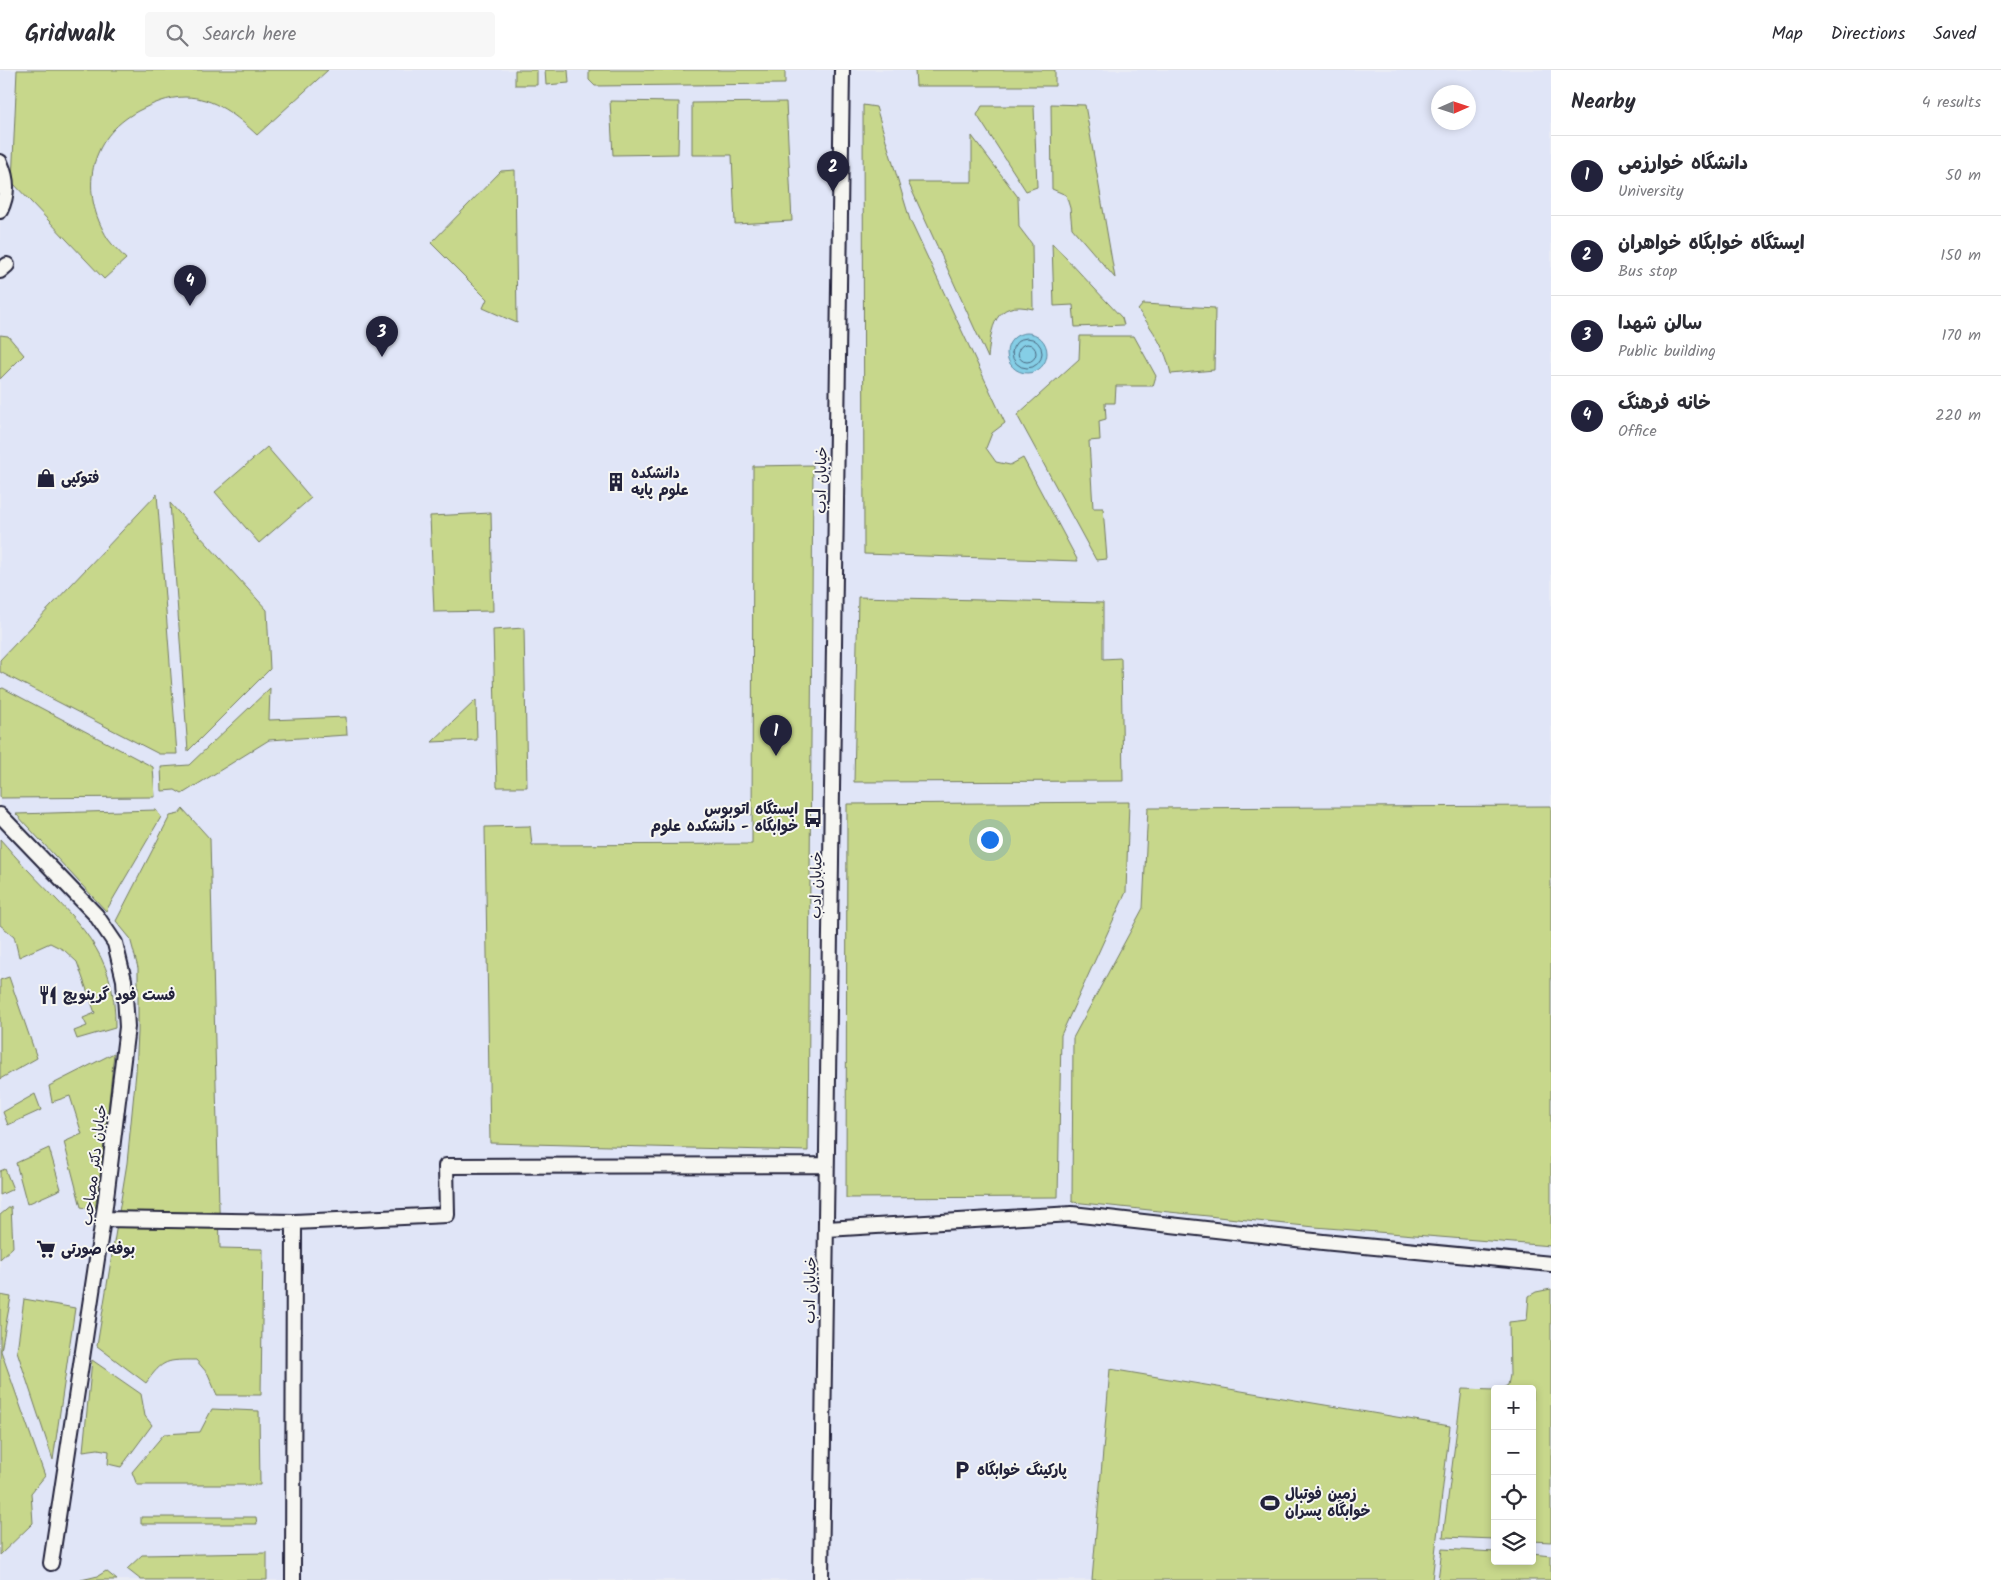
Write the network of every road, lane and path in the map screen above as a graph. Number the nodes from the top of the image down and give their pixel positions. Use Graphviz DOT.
graph roads {
  1 [pos="842,70"];
  2 [pos="0,162"];
  3 [pos="0,212"];
  4 [pos="0,815"];
  5 [pos="826,1165"];
  6 [pos="104,1219"];
  7 [pos="294,1222"];
  8 [pos="827,1229"];
  9 [pos="1551,1264"];
  10 [pos="51,1562"];
  11 [pos="293,1580"];
  12 [pos="821,1580"];
  1 -- 5 [label="lane, خیابان ادب"];
  2 -- 3 [label="lane"];
  4 -- 6 [label="lane, خیابان دکتر مصاحب"];
  5 -- 7 [label="lane"];
  5 -- 8 [label="lane, خیابان ادب"];
  6 -- 7 [label="lane"];
  6 -- 10 [label="lane, خیابان دکتر مصاحب"];
  7 -- 11 [label="lane"];
  8 -- 9 [label="lane"];
  8 -- 12 [label="lane, خیابان ادب"];
}
